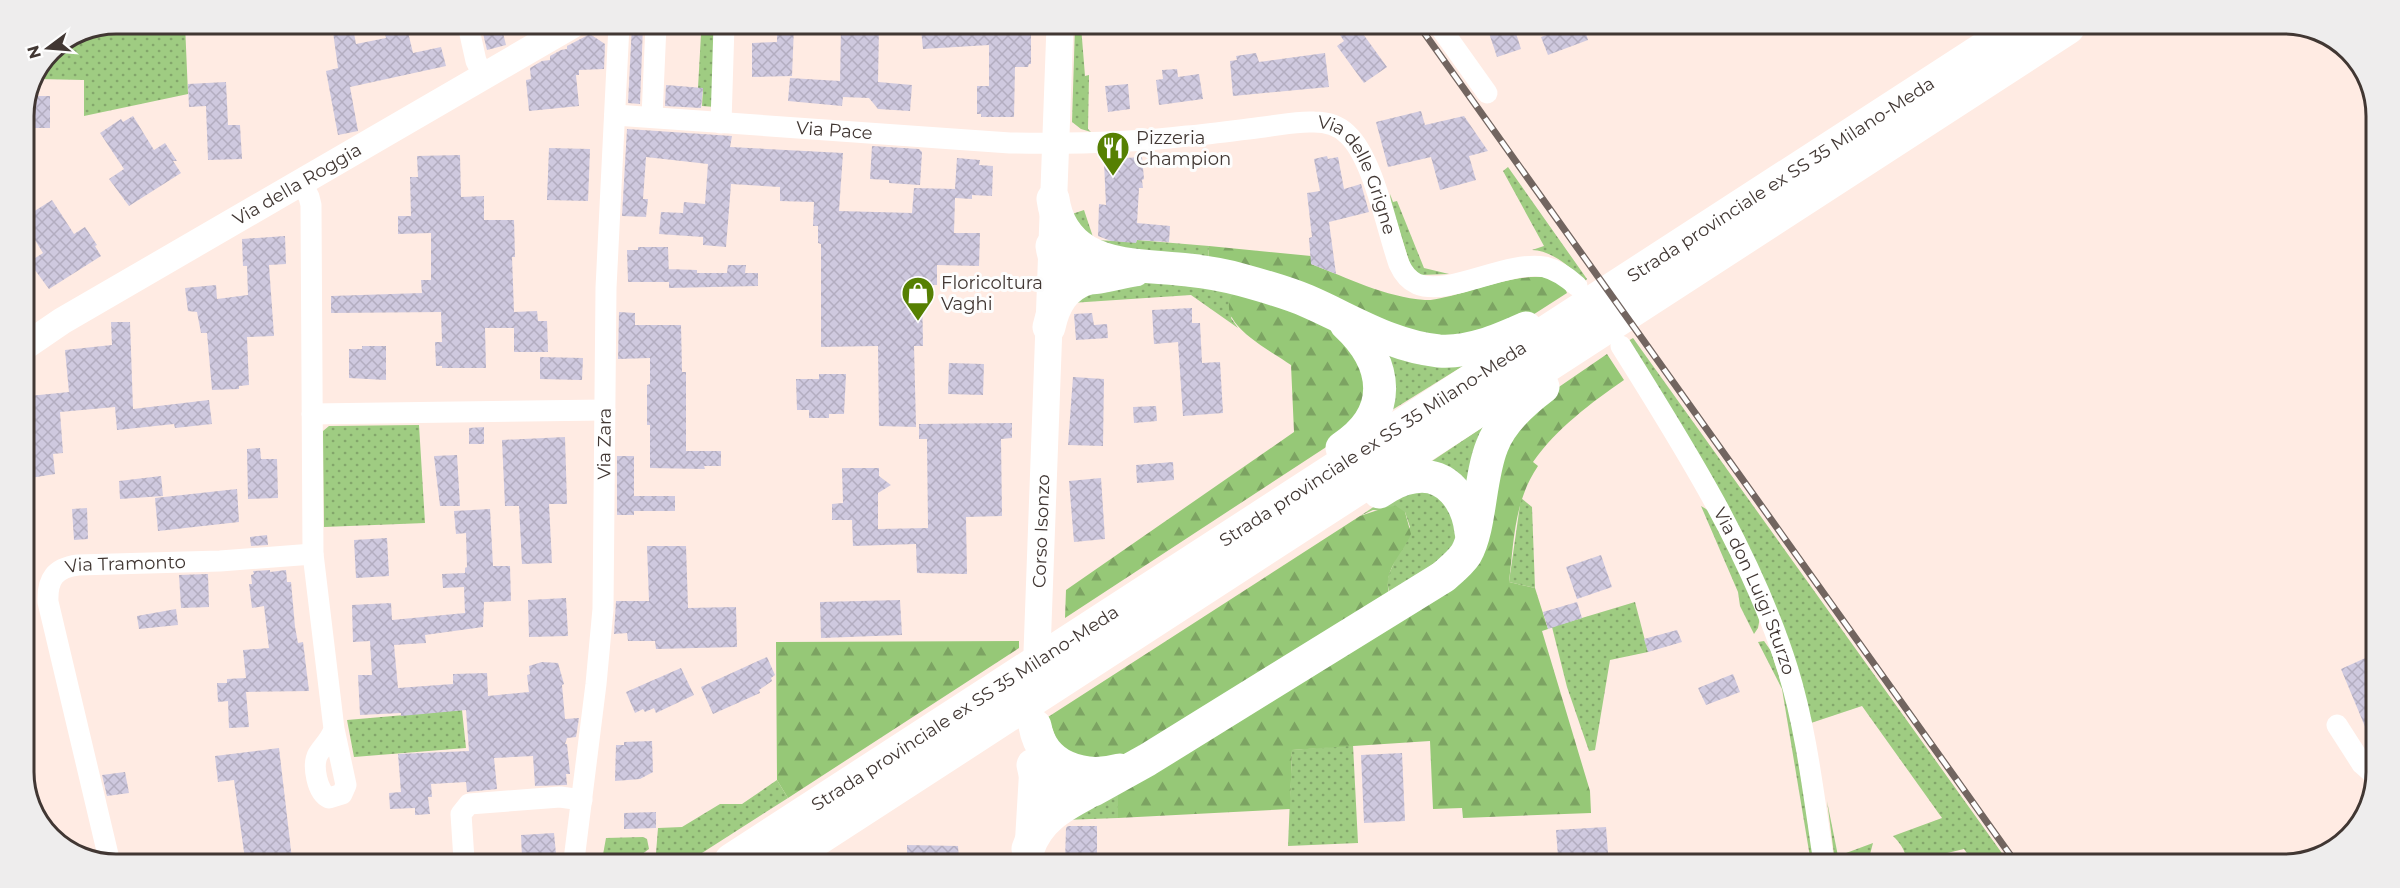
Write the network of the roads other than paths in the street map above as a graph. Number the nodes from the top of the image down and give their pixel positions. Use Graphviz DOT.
graph roads {
  1 [pos="470,34"];
  2 [pos="556,34"];
  3 [pos="619,34"];
  4 [pos="656,34"];
  5 [pos="724,34"];
  6 [pos="1060,34"];
  7 [pos="1445,34"];
  8 [pos="2006,34"];
  9 [pos="2058,34"];
  10 [pos="484,76"];
  11 [pos="1487,93"];
  12 [pos="615,114"];
  13 [pos="652,117"];
  14 [pos="721,123"];
  15 [pos="1055,144"];
  16 [pos="301,182"];
  17 [pos="1053,199"];
  18 [pos="1072,268"];
  19 [pos="1635,292"];
  20 [pos="1325,309"];
  21 [pos="1593,319"];
  22 [pos="1049,327"];
  23 [pos="34,340"];
  24 [pos="605,410"];
  25 [pos="312,414"];
  26 [pos="1275,525"];
  27 [pos="1470,545"];
  28 [pos="313,554"];
  29 [pos="1019,722"];
  30 [pos="2337,725"];
  31 [pos="334,729"];
  32 [pos="2366,768"];
  33 [pos="1033,781"];
  34 [pos="1084,781"];
  35 [pos="582,800"];
  36 [pos="108,853"];
  37 [pos="464,854"];
  38 [pos="575,854"];
  39 [pos="740,854"];
  40 [pos="796,854"];
  41 [pos="1028,854"];
  42 [pos="1028,854"];
  43 [pos="1822,854"];
  1 -- 10 [label="street"];
  2 -- 10 [label="street, Via della Roggia"];
  3 -- 12 [label="street, Via Zara"];
  4 -- 13 [label="street"];
  5 -- 14 [label="street"];
  6 -- 15 [label="street"];
  7 -- 11 [label="street"];
  8 -- 19 [label="highway, Strada provinciale ex SS 35 Milano-Meda"];
  9 -- 19 [label="highway, Strada provinciale ex SS 35 Milano-Meda"];
  10 -- 16 [label="street, Via della Roggia"];
  12 -- 13 [label="street, Via Pace"];
  12 -- 24 [label="street, Via Zara"];
  13 -- 14 [label="street, Via Pace"];
  14 -- 15 [label="street, Via Pace"];
  15 -- 17 [label="street"];
  15 -- 21 [label="street, Via delle Grigne"];
  16 -- 23 [label="street, Via della Roggia"];
  16 -- 25 [label="street"];
  17 -- 18 [label="street"];
  17 -- 18 [label="highway"];
  18 -- 20 [label="highway"];
  18 -- 22 [label="highway"];
  19 -- 21 [label="highway, Strada provinciale ex SS 35 Milano-Meda"];
  20 -- 21 [label="highway"];
  20 -- 26 [label="highway"];
  21 -- 26 [label="highway, Strada provinciale ex SS 35 Milano-Meda"];
  21 -- 27 [label="highway"];
  21 -- 43 [label="street, Via don Luigi Sturzo"];
  22 -- 29 [label="street, Corso Isonzo"];
  24 -- 25 [label="street"];
  24 -- 35 [label="street, Via Zara"];
  25 -- 28 [label="street"];
  26 -- 27 [label="highway"];
  26 -- 29 [label="highway, Strada provinciale ex SS 35 Milano-Meda"];
  26 -- 39 [label="highway, Strada provinciale ex SS 35 Milano-Meda"];
  27 -- 34 [label="highway"];
  28 -- 31 [label="street"];
  28 -- 36 [label="street, Via Tramonto"];
  29 -- 33 [label="street, Corso Isonzo"];
  29 -- 34 [label="highway"];
  29 -- 40 [label="highway, Strada provinciale ex SS 35 Milano-Meda"];
  30 -- 32 [label="street"];
  33 -- 34 [label="highway"];
  33 -- 42 [label="street, Corso Isonzo"];
  34 -- 41 [label="highway"];
  35 -- 37 [label="street"];
  35 -- 38 [label="street, Via Zara"];
}
